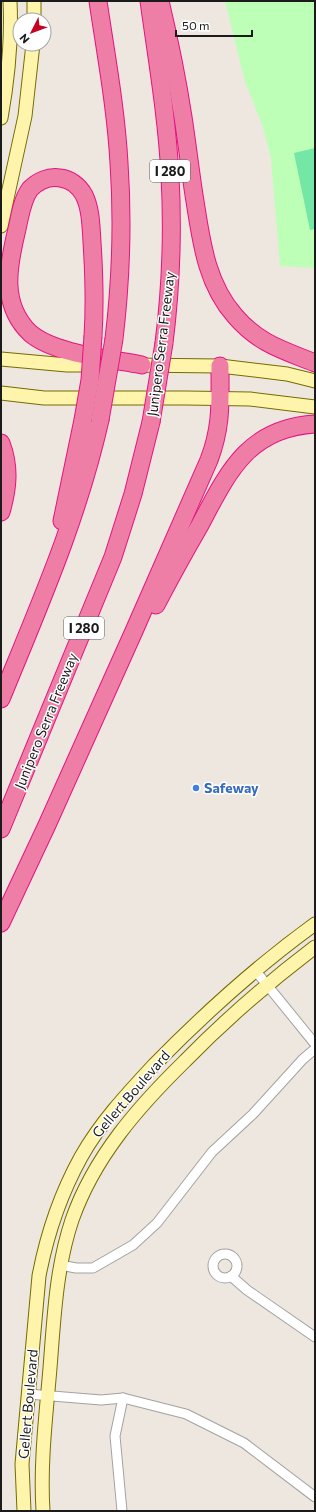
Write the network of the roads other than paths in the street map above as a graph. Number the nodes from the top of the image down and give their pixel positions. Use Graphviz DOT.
graph roads {
  1 [pos="10,1"];
  2 [pos="34,1"];
  3 [pos="98,1"];
  4 [pos="149,1"];
  5 [pos="160,1"];
  6 [pos="34,12"];
  7 [pos="32,52"];
  8 [pos="1,118"];
  9 [pos="1,226"];
  10 [pos="1,359"];
  11 [pos="315,363"];
  12 [pos="142,365"];
  13 [pos="220,366"];
  14 [pos="315,381"];
  15 [pos="1,393"];
  16 [pos="220,398"];
  17 [pos="315,407"];
  18 [pos="315,424"];
  19 [pos="1,443"];
  20 [pos="1,512"];
  21 [pos="50,579"];
  22 [pos="134,631"];
  23 [pos="1,699"];
  24 [pos="1,829"];
  25 [pos="1,923"];
  26 [pos="315,924"];
  27 [pos="315,947"];
  28 [pos="255,970"];
  29 [pos="267,985"];
  30 [pos="315,1044"];
  31 [pos="315,1049"];
  32 [pos="60,1265"];
  33 [pos="231,1276"];
  34 [pos="315,1337"];
  35 [pos="28,1394"];
  36 [pos="47,1395"];
  37 [pos="123,1398"];
  38 [pos="315,1497"];
  39 [pos="24,1511"];
  40 [pos="43,1511"];
  41 [pos="122,1511"];
  1 -- 8 [label="main road"];
  2 -- 6 [label="main road"];
  3 -- 21 [label="highway, bridge"];
  4 -- 24 [label="highway, Junipero Serra Freeway / I 280, bridge"];
  5 -- 11 [label="highway"];
  7 -- 9 [label="main road"];
  10 -- 12 [label="main road"];
  12 -- 13 [label="main road"];
  12 -- 21 [label="highway, bridge"];
  13 -- 14 [label="main road"];
  13 -- 16 [label="highway"];
  15 -- 16 [label="main road"];
  16 -- 17 [label="main road"];
  16 -- 22 [label="highway"];
  18 -- 22 [label="highway"];
  19 -- 20 [label="highway"];
  21 -- 23 [label="highway"];
  22 -- 25 [label="highway"];
  26 -- 28 [label="main road, Gellert Boulevard"];
  27 -- 29 [label="main road, Gellert Boulevard"];
  28 -- 29 [label="street"];
  28 -- 35 [label="main road, Gellert Boulevard"];
  29 -- 30 [label="street"];
  29 -- 32 [label="main road, Gellert Boulevard"];
  31 -- 32 [label="street"];
  32 -- 36 [label="main road, Gellert Boulevard"];
  33 -- 34 [label="street"];
  35 -- 36 [label="street"];
  35 -- 39 [label="main road, Gellert Boulevard"];
  36 -- 37 [label="street"];
  36 -- 40 [label="main road, Gellert Boulevard"];
  37 -- 38 [label="street"];
  37 -- 41 [label="street"];
}
